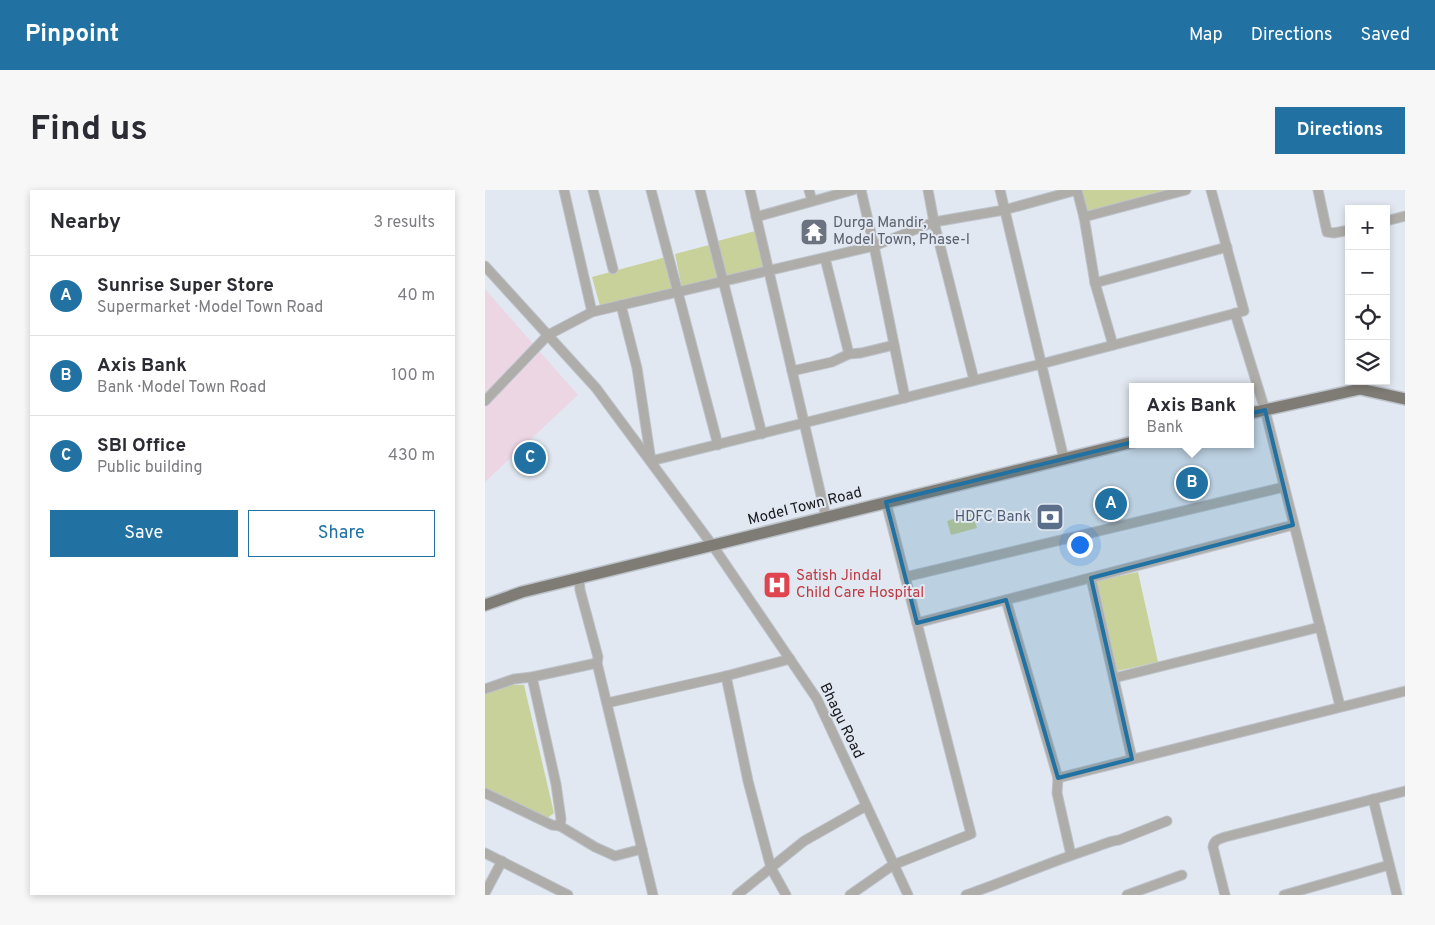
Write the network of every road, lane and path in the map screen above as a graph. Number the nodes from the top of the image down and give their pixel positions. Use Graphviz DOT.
graph roads {
  1 [pos="564,190"];
  2 [pos="593,190"];
  3 [pos="651,190"];
  4 [pos="700,190"];
  5 [pos="750,190"];
  6 [pos="809,190"];
  7 [pos="853,190"];
  8 [pos="861,190"];
  9 [pos="928,190"];
  10 [pos="1000,190"];
  11 [pos="1186,190"];
  12 [pos="1211,190"];
  13 [pos="1318,190"];
  14 [pos="812,201"];
  15 [pos="1004,210"];
  16 [pos="1405,216"];
  17 [pos="756,217"];
  18 [pos="1084,217"];
  19 [pos="1390,220"];
  20 [pos="934,222"];
  21 [pos="1345,231"];
  22 [pos="874,246"];
  23 [pos="1227,247"];
  24 [pos="825,258"];
  25 [pos="485,266"];
  26 [pos="613,269"];
  27 [pos="769,271"];
  28 [pos="723,282"];
  29 [pos="1095,282"];
  30 [pos="677,292"];
  31 [pos="621,305"];
  32 [pos="592,312"];
  33 [pos="1235,313"];
  34 [pos="548,336"];
  35 [pos="895,345"];
  36 [pos="1113,345"];
  37 [pos="849,354"];
  38 [pos="1041,364"];
  39 [pos="792,371"];
  40 [pos="974,380"];
  41 [pos="905,398"];
  42 [pos="1405,399"];
  43 [pos="485,401"];
  44 [pos="1265,410"];
  45 [pos="1254,412"];
  46 [pos="805,423"];
  47 [pos="762,434"];
  48 [pos="1129,443"];
  49 [pos="718,445"];
  50 [pos="1064,459"];
  51 [pos="651,461"];
  52 [pos="1284,487"];
  53 [pos="887,502"];
  54 [pos="826,517"];
  55 [pos="1293,525"];
  56 [pos="713,546"];
  57 [pos="905,576"];
  58 [pos="579,578"];
  59 [pos="1091,578"];
  60 [pos="1006,600"];
  61 [pos="485,605"];
  62 [pos="917,623"];
  63 [pos="1319,627"];
  64 [pos="790,659"];
  65 [pos="597,663"];
  66 [pos="726,676"];
  67 [pos="532,678"];
  68 [pos="1115,678"];
  69 [pos="485,689"];
  70 [pos="1405,691"];
  71 [pos="607,703"];
  72 [pos="1340,706"];
  73 [pos="1132,759"];
  74 [pos="1057,778"];
  75 [pos="1405,791"];
  76 [pos="485,793"];
  77 [pos="1373,799"];
  78 [pos="866,806"];
  79 [pos="1167,821"];
  80 [pos="560,826"];
  81 [pos="641,849"];
  82 [pos="485,853"];
  83 [pos="1071,855"];
  84 [pos="502,862"];
  85 [pos="893,865"];
  86 [pos="1389,866"];
  87 [pos="771,868"];
  88 [pos="1182,875"];
  89 [pos="485,893"];
  90 [pos="1131,894"];
  91 [pos="1289,894"];
  92 [pos="568,895"];
  93 [pos="653,895"];
  94 [pos="737,895"];
  95 [pos="786,895"];
  96 [pos="850,895"];
  97 [pos="908,895"];
  98 [pos="966,895"];
  99 [pos="1225,895"];
  100 [pos="1397,895"];
  1 -- 32 [label="street"];
  2 -- 26 [label="street"];
  3 -- 30 [label="street"];
  4 -- 28 [label="street"];
  5 -- 17 [label="street"];
  6 -- 14 [label="street"];
  7 -- 14 [label="street"];
  8 -- 22 [label="street"];
  9 -- 20 [label="street"];
  10 -- 15 [label="street"];
  11 -- 18 [label="street"];
  12 -- 23 [label="street"];
  13 -- 21 [label="street"];
  14 -- 17 [label="street"];
  15 -- 18 [label="street"];
  15 -- 20 [label="street"];
  15 -- 38 [label="street"];
  16 -- 19 [label="street"];
  17 -- 27 [label="street"];
  18 -- 29 [label="street"];
  20 -- 22 [label="street"];
  20 -- 40 [label="street"];
  22 -- 24 [label="street"];
  22 -- 35 [label="street"];
  23 -- 29 [label="street"];
  23 -- 33 [label="street"];
  24 -- 27 [label="street"];
  24 -- 37 [label="street"];
  25 -- 34 [label="street, Bhagu Road"];
  27 -- 28 [label="street"];
  27 -- 39 [label="street"];
  28 -- 30 [label="street"];
  28 -- 47 [label="street"];
  29 -- 36 [label="street"];
  30 -- 31 [label="street"];
  30 -- 49 [label="street"];
  31 -- 32 [label="street"];
  31 -- 51 [label="street"];
  32 -- 34 [label="street"];
  33 -- 36 [label="street"];
  33 -- 44 [label="street"];
  34 -- 43 [label="street"];
  34 -- 51 [label="street, Bhagu Road"];
  35 -- 37 [label="street"];
  35 -- 41 [label="street"];
  36 -- 38 [label="street"];
  37 -- 39 [label="street"];
  38 -- 40 [label="street"];
  38 -- 50 [label="street"];
  39 -- 46 [label="street"];
  40 -- 41 [label="street"];
  41 -- 46 [label="street"];
  42 -- 44 [label="main road"];
  44 -- 45 [label="main road"];
  44 -- 52 [label="street"];
  46 -- 47 [label="street"];
  46 -- 54 [label="street"];
  47 -- 49 [label="street"];
  48 -- 50 [label="main road, Model Town Road"];
  49 -- 51 [label="street"];
  50 -- 53 [label="main road, Model Town Road"];
  51 -- 56 [label="street, Bhagu Road"];
  52 -- 55 [label="street"];
  52 -- 57 [label="street"];
  53 -- 54 [label="main road, Model Town Road"];
  53 -- 57 [label="street"];
  54 -- 56 [label="main road, Model Town Road"];
  55 -- 59 [label="street"];
  55 -- 63 [label="street"];
  56 -- 58 [label="main road, Model Town Road"];
  56 -- 64 [label="street, Bhagu Road"];
  57 -- 62 [label="street"];
  58 -- 61 [label="main road, Model Town Road"];
  58 -- 65 [label="street"];
  59 -- 60 [label="street"];
  59 -- 68 [label="street"];
  60 -- 62 [label="street"];
  60 -- 74 [label="street"];
  62 -- 85 [label="street"];
  63 -- 68 [label="street"];
  63 -- 72 [label="street"];
  64 -- 66 [label="street"];
  64 -- 78 [label="street, Bhagu Road"];
  65 -- 67 [label="street"];
  65 -- 71 [label="street"];
  66 -- 71 [label="street"];
  66 -- 87 [label="street"];
  67 -- 69 [label="street"];
  67 -- 80 [label="street"];
  68 -- 73 [label="street"];
  70 -- 72 [label="street"];
  71 -- 81 [label="street"];
  72 -- 73 [label="street"];
  73 -- 74 [label="street"];
  74 -- 83 [label="street"];
  75 -- 77 [label="street"];
  76 -- 80 [label="street"];
  77 -- 86 [label="street"];
  77 -- 99 [label="street"];
  78 -- 85 [label="street, Bhagu Road"];
  78 -- 87 [label="street"];
  79 -- 83 [label="street"];
  80 -- 81 [label="street"];
  81 -- 93 [label="street"];
  82 -- 84 [label="street"];
  83 -- 98 [label="street"];
  84 -- 89 [label="street"];
  84 -- 92 [label="street"];
  85 -- 96 [label="street"];
  85 -- 97 [label="street, Bhagu Road"];
  86 -- 91 [label="street"];
  86 -- 100 [label="street"];
  87 -- 94 [label="street"];
  87 -- 95 [label="street"];
  88 -- 90 [label="street"];
}
